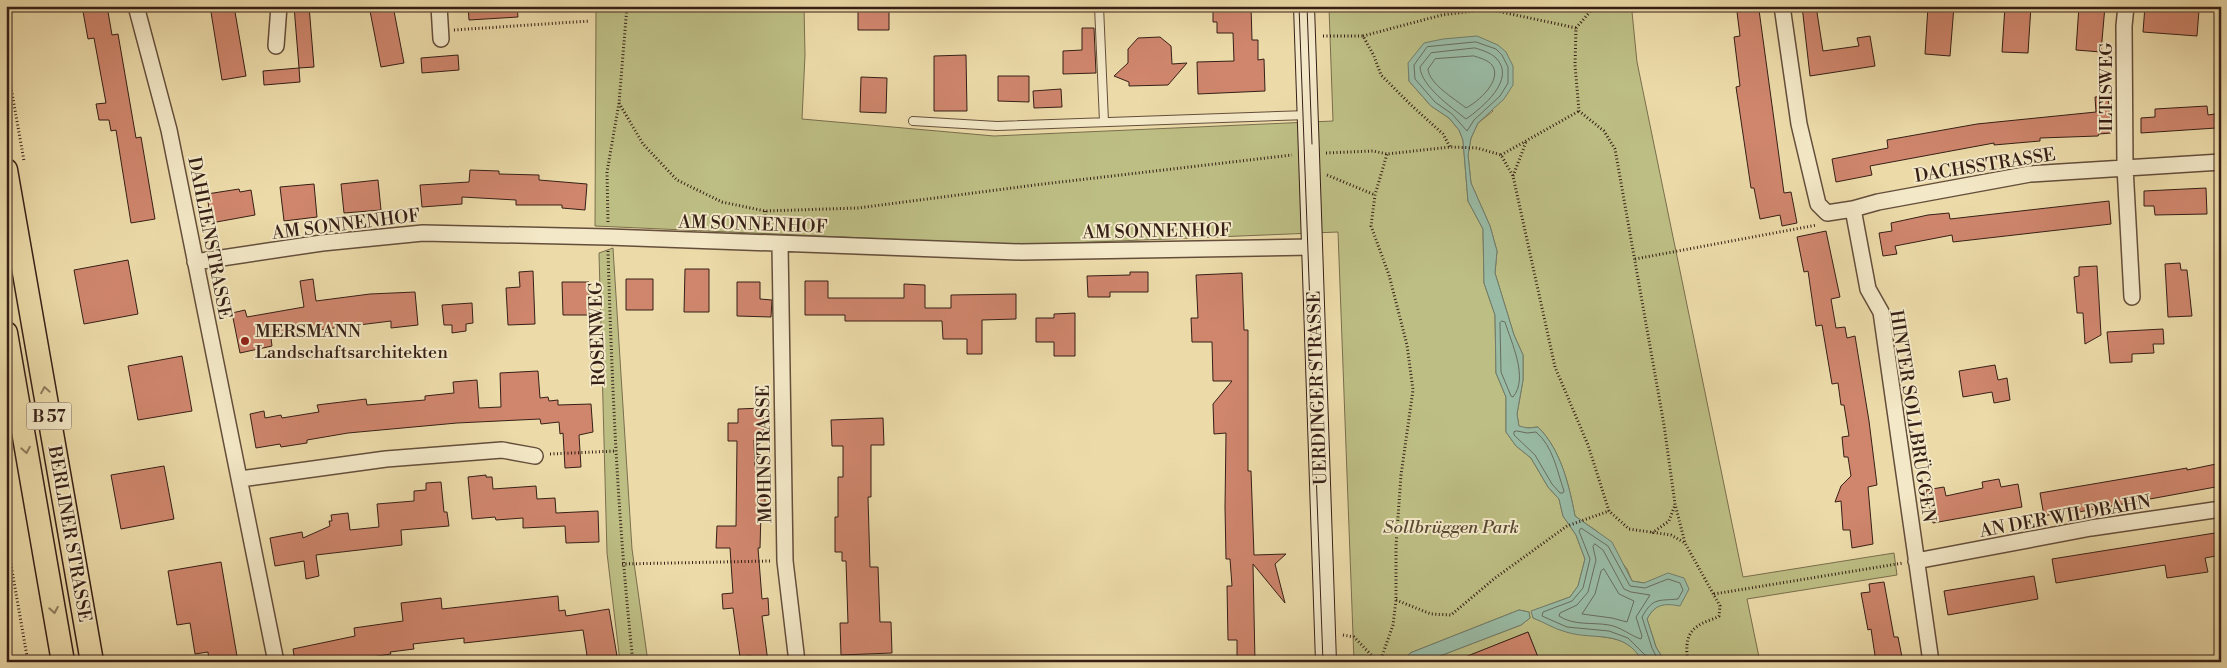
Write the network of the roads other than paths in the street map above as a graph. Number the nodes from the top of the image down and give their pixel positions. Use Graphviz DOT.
graph roads {
  1 [pos="136,6"];
  2 [pos="279,6"];
  3 [pos="439,6"];
  4 [pos="1099,6"];
  5 [pos="1304,6"];
  6 [pos="1782,6"];
  7 [pos="2126,6"];
  8 [pos="441,35"];
  9 [pos="276,46"];
  10 [pos="1308,115"];
  11 [pos="913,121"];
  12 [pos="1104,122"];
  13 [pos="2221,162"];
  14 [pos="2125,167"];
  15 [pos="6,170"];
  16 [pos="1846,211"];
  17 [pos="780,244"];
  18 [pos="1312,247"];
  19 [pos="195,262"];
  20 [pos="2132,297"];
  21 [pos="6,332"];
  22 [pos="534,456"];
  23 [pos="240,479"];
  24 [pos="2221,509"];
  25 [pos="1916,561"];
  26 [pos="63,662"];
  27 [pos="92,662"];
  28 [pos="276,662"];
  29 [pos="797,662"];
  30 [pos="1326,662"];
  31 [pos="1931,662"];
  1 -- 19 [label="street, DAHLIENSTRASSE"];
  2 -- 9 [label="street"];
  3 -- 8 [label="street"];
  4 -- 12 [label="lane"];
  5 -- 10 [label="main road, UERDINGER STRASSE"];
  6 -- 16 [label="street"];
  7 -- 14 [label="street, ILTISWEG"];
  10 -- 12 [label="lane"];
  10 -- 18 [label="main road, UERDINGER STRASSE"];
  11 -- 12 [label="lane"];
  13 -- 14 [label="street, DACHSSTRASSE"];
  14 -- 16 [label="street, DACHSSTRASSE"];
  14 -- 20 [label="street"];
  27 -- 15 [label="main road, BERLINER STRASSE / B 57, one-way"];
  16 -- 25 [label="street, HINTER SOLLBRÜGGEN"];
  17 -- 18 [label="street, AM SONNENHOF"];
  17 -- 19 [label="street, AM SONNENHOF"];
  17 -- 29 [label="street, MOHNSTRASSE"];
  18 -- 30 [label="main road, UERDINGER STRASSE"];
  19 -- 23 [label="street, DAHLIENSTRASSE"];
  21 -- 26 [label="main road, BERLINER STRASSE / B 57, one-way"];
  22 -- 23 [label="street"];
  23 -- 28 [label="street, DAHLIENSTRASSE"];
  24 -- 25 [label="street, AN DER WILDBAHN"];
  25 -- 31 [label="street, HINTER SOLLBRÜGGEN"];
}
